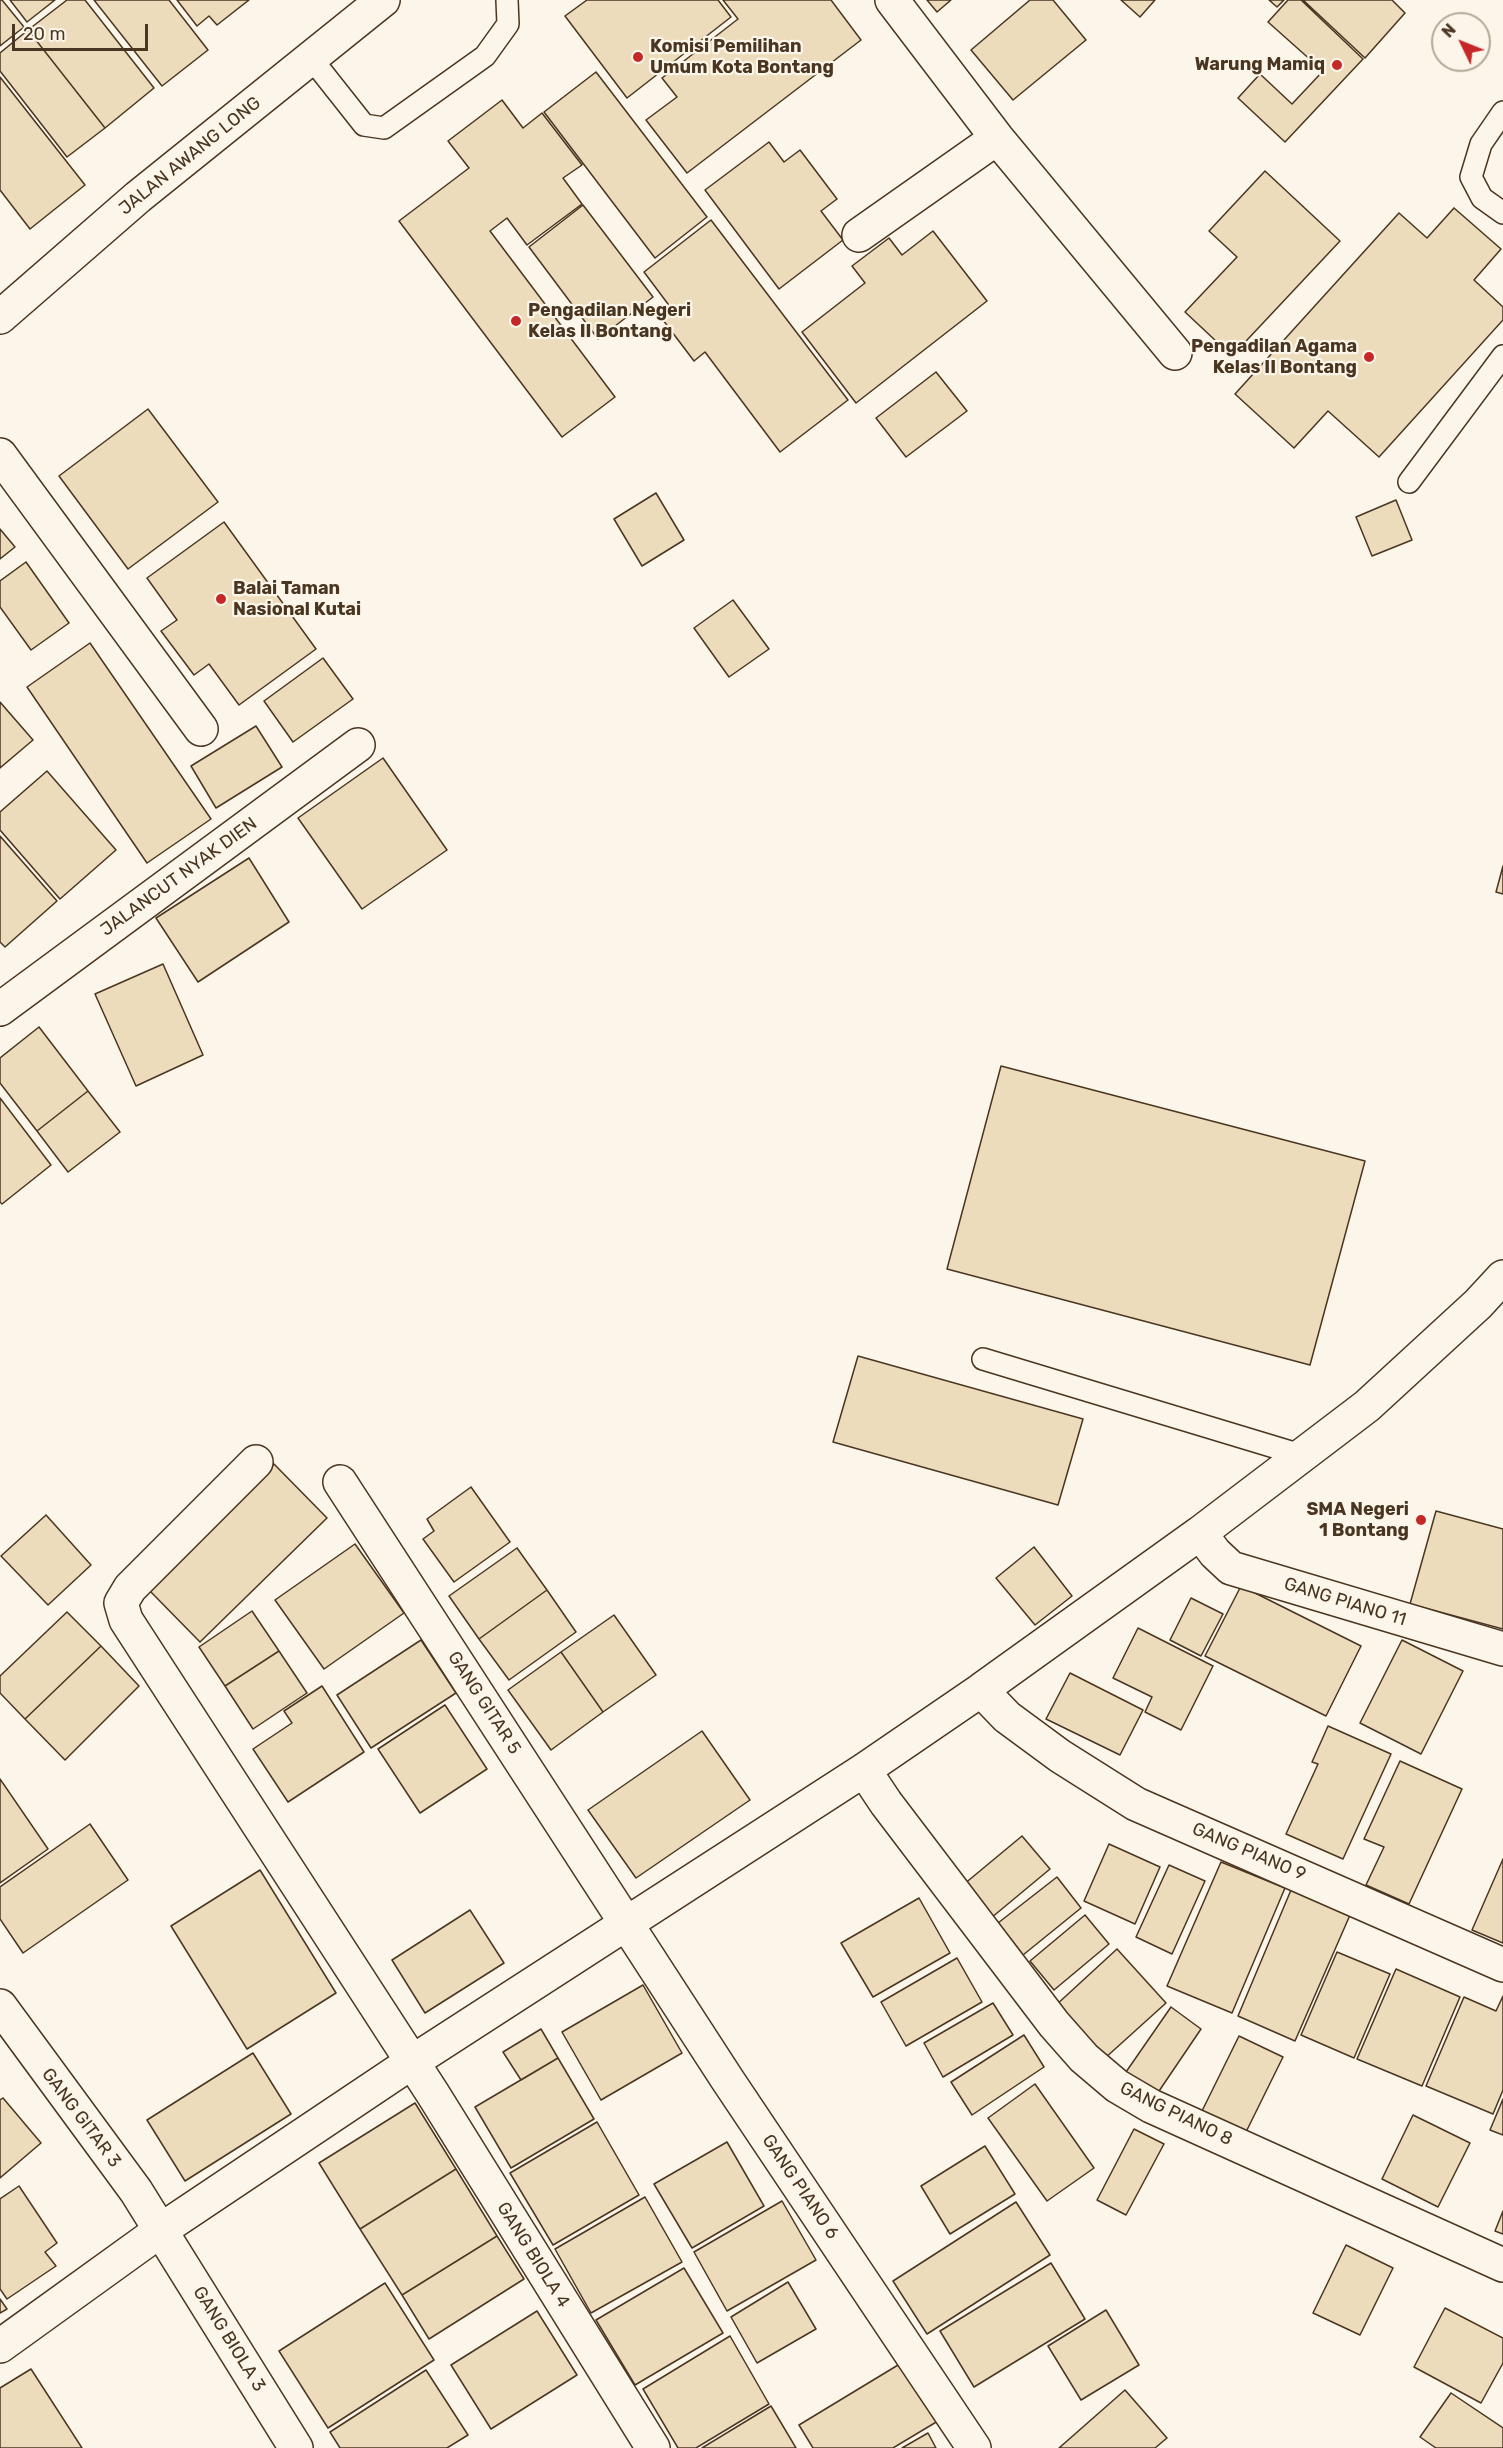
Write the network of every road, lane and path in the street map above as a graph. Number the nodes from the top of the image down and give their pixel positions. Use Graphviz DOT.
graph roads {
  1 [pos="383,0"];
  2 [pos="507,0"];
  3 [pos="892,0"];
  4 [pos="311,58"];
  5 [pos="1503,112"];
  6 [pos="997,138"];
  7 [pos="1503,213"];
  8 [pos="859,235"];
  9 [pos="0,317"];
  10 [pos="1175,353"];
  11 [pos="1503,356"];
  12 [pos="0,454"];
  13 [pos="1410,482"];
  14 [pos="201,729"];
  15 [pos="358,745"];
  16 [pos="0,1009"];
  17 [pos="1503,1277"];
  18 [pos="983,1359"];
  19 [pos="1304,1456"];
  20 [pos="256,1462"];
  21 [pos="340,1482"];
  22 [pos="1215,1552"];
  23 [pos="1503,1649"];
  24 [pos="993,1702"];
  25 [pos="874,1785"];
  26 [pos="633,1933"];
  27 [pos="1503,1965"];
  28 [pos="0,2006"];
  29 [pos="422,2078"];
  30 [pos="172,2247"];
  31 [pos="1503,2265"];
  32 [pos="0,2346"];
  33 [pos="296,2448"];
  34 [pos="653,2448"];
  35 [pos="974,2448"];
  1 -- 4 [label="street, JALAN AWANG LONG"];
  2 -- 4 [label="lane"];
  3 -- 6 [label="street"];
  4 -- 9 [label="street, JALAN AWANG LONG"];
  5 -- 7 [label="lane"];
  6 -- 8 [label="street"];
  6 -- 10 [label="street"];
  11 -- 13 [label="lane"];
  12 -- 14 [label="street"];
  15 -- 16 [label="street, JALANCUT NYAK DIEN"];
  17 -- 19 [label="street"];
  18 -- 19 [label="lane"];
  19 -- 22 [label="street"];
  20 -- 29 [label="street, GANG BIOLA 4"];
  21 -- 26 [label="street, GANG GITAR 5"];
  22 -- 23 [label="street, GANG PIANO 11"];
  22 -- 24 [label="street"];
  24 -- 25 [label="street"];
  24 -- 27 [label="street, GANG PIANO 9"];
  25 -- 26 [label="street"];
  25 -- 31 [label="street, GANG PIANO 8"];
  26 -- 29 [label="street"];
  26 -- 35 [label="street, GANG PIANO 6"];
  28 -- 30 [label="street, GANG GITAR 3"];
  29 -- 30 [label="street"];
  29 -- 34 [label="street, GANG BIOLA 4"];
  30 -- 32 [label="street"];
  30 -- 33 [label="street, GANG BIOLA 3"];
}
